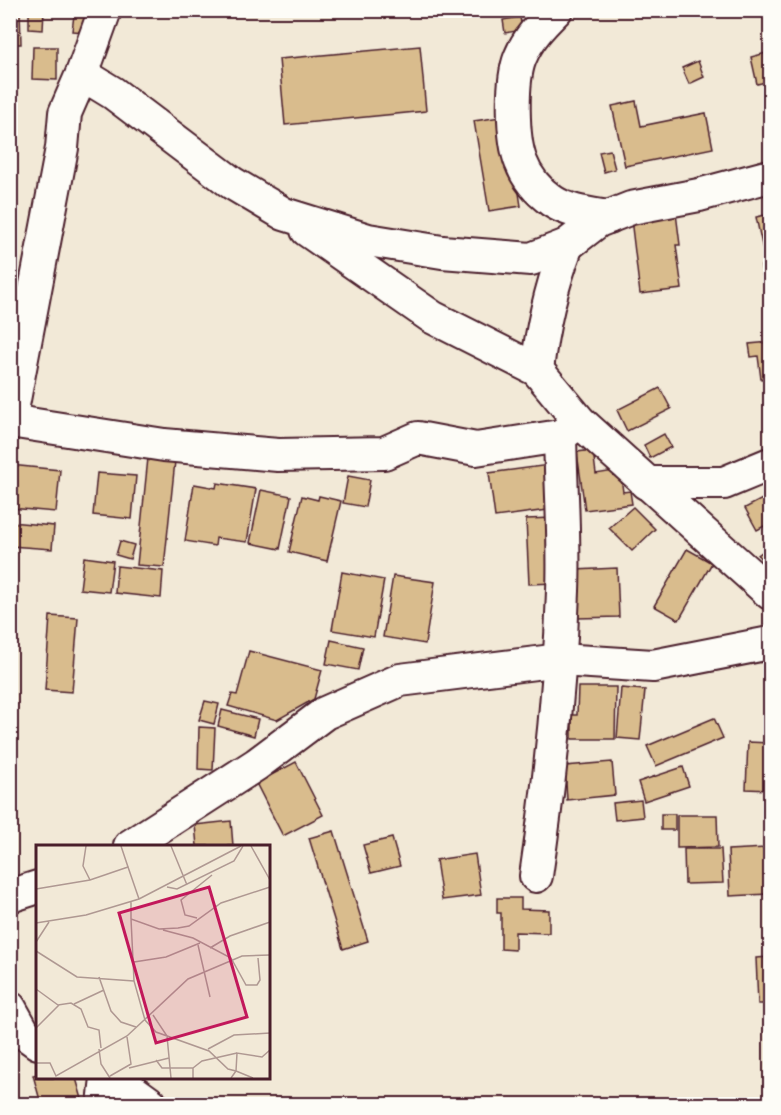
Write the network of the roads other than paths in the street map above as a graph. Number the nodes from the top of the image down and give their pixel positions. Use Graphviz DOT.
graph roads {
  1 [pos="105,10"];
  2 [pos="556,10"];
  3 [pos="82,74"];
  4 [pos="771,176"];
  5 [pos="284,214"];
  6 [pos="609,217"];
  7 [pos="567,245"];
  8 [pos="537,370"];
  9 [pos="10,421"];
  10 [pos="570,429"];
  11 [pos="771,464"];
  12 [pos="646,483"];
  13 [pos="771,593"];
  14 [pos="771,643"];
  15 [pos="561,660"];
  16 [pos="132,845"];
  17 [pos="536,876"];
  18 [pos="36,888"];
  19 [pos="10,896"];
  20 [pos="10,1008"];
  21 [pos="36,1042"];
  22 [pos="107,1079"];
  23 [pos="118,1079"];
  24 [pos="104,1104"];
  25 [pos="151,1104"];
  1 -- 3 [label="street"];
  2 -- 6 [label="street"];
  3 -- 5 [label="street"];
  3 -- 9 [label="street"];
  4 -- 6 [label="street"];
  5 -- 7 [label="street"];
  5 -- 8 [label="street"];
  6 -- 7 [label="street"];
  7 -- 8 [label="street"];
  8 -- 10 [label="street"];
  9 -- 10 [label="street"];
  10 -- 12 [label="street"];
  10 -- 15 [label="street"];
  11 -- 12 [label="street"];
  12 -- 13 [label="street"];
  14 -- 15 [label="street"];
  15 -- 16 [label="street"];
  15 -- 17 [label="street"];
  18 -- 19 [label="street"];
  20 -- 21 [label="street"];
  22 -- 24 [label="street"];
  23 -- 25 [label="street"];
}
